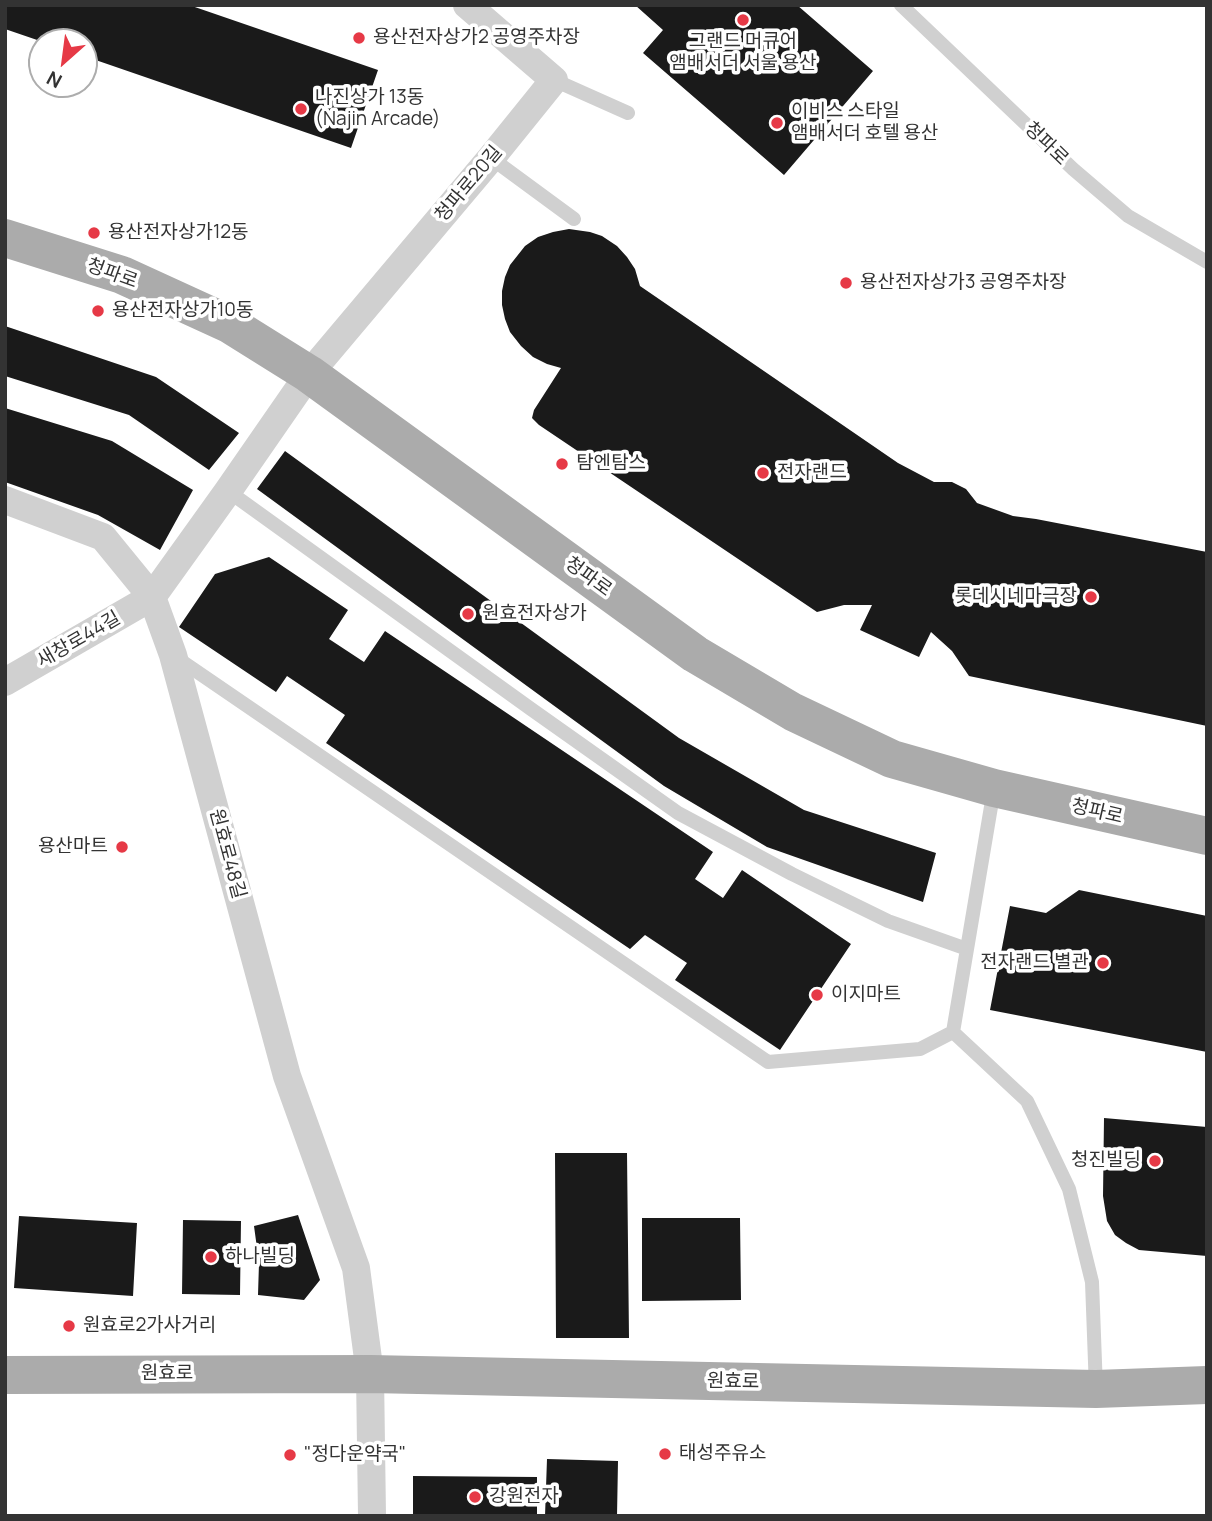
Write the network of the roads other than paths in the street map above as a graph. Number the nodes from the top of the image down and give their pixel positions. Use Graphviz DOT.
graph roads {
  1 [pos="467,5"];
  2 [pos="901,5"];
  3 [pos="554,80"];
  4 [pos="628,113"];
  5 [pos="491,158"];
  6 [pos="574,219"];
  7 [pos="5,238"];
  8 [pos="1207,262"];
  9 [pos="309,374"];
  10 [pos="228,491"];
  11 [pos="5,500"];
  12 [pos="152,597"];
  13 [pos="173,655"];
  14 [pos="5,682"];
  15 [pos="994,788"];
  16 [pos="1207,836"];
  17 [pos="967,949"];
  18 [pos="953,1032"];
  19 [pos="370,1374"];
  20 [pos="5,1375"];
  21 [pos="1207,1385"];
  22 [pos="1096,1389"];
  23 [pos="372,1516"];
  1 -- 3 [label="street"];
  2 -- 8 [label="lane, 청파로"];
  3 -- 4 [label="lane"];
  3 -- 5 [label="street, 청파로20길"];
  5 -- 6 [label="lane"];
  5 -- 9 [label="street, 청파로20길"];
  7 -- 9 [label="main road, 청파로"];
  9 -- 10 [label="street"];
  9 -- 15 [label="main road, 청파로"];
  10 -- 12 [label="street"];
  10 -- 17 [label="lane"];
  11 -- 12 [label="street, 원효로48길"];
  12 -- 13 [label="street, 원효로48길"];
  12 -- 14 [label="street, 새창로44길"];
  13 -- 18 [label="lane"];
  13 -- 19 [label="street, 원효로48길"];
  15 -- 16 [label="main road, 청파로"];
  15 -- 17 [label="lane"];
  17 -- 18 [label="lane"];
  18 -- 22 [label="lane"];
  19 -- 20 [label="main road, 원효로"];
  19 -- 22 [label="main road, 원효로"];
  19 -- 23 [label="street"];
  21 -- 22 [label="main road, 원효로"];
}
